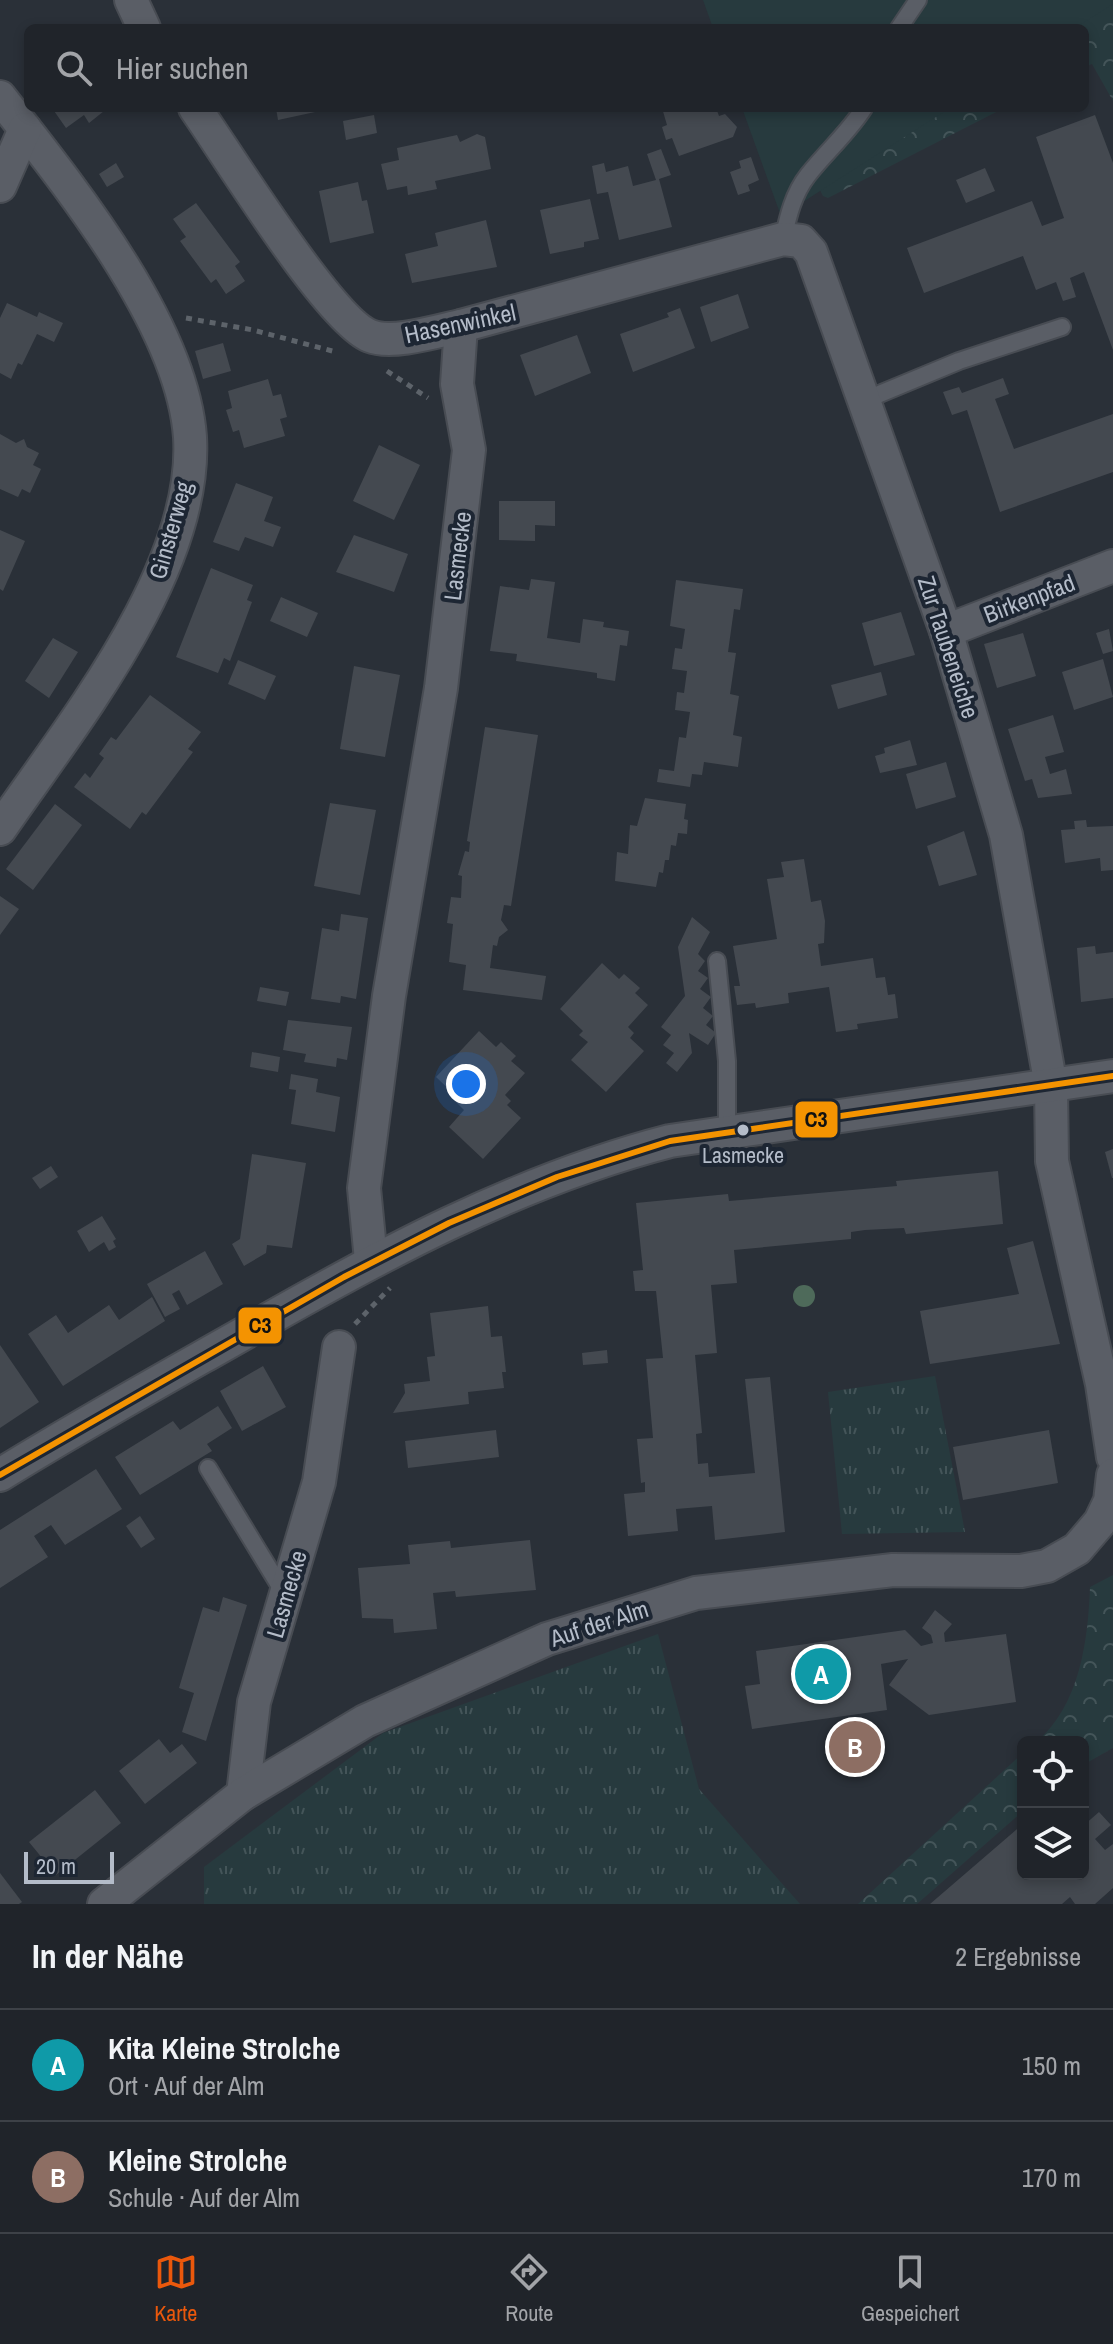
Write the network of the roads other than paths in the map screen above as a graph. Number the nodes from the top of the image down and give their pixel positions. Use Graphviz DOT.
graph roads {
  1 [pos="131,0"];
  2 [pos="918,0"];
  3 [pos="142,24"];
  4 [pos="902,24"];
  5 [pos="0,97"];
  6 [pos="198,112"];
  7 [pos="861,112"];
  8 [pos="25,129"];
  9 [pos="0,186"];
  10 [pos="783,239"];
  11 [pos="461,326"];
  12 [pos="1062,327"];
  13 [pos="865,400"];
  14 [pos="1113,566"];
  15 [pos="946,631"];
  16 [pos="0,829"];
  17 [pos="717,961"];
  18 [pos="1113,1076"];
  19 [pos="1051,1086"];
  20 [pos="727,1133"];
  21 [pos="371,1260"];
  22 [pos="339,1347"];
  23 [pos="1113,1457"];
  24 [pos="208,1468"];
  25 [pos="0,1475"];
  26 [pos="1113,1475"];
  27 [pos="285,1594"];
  28 [pos="243,1794"];
  29 [pos="104,1904"];
  1 -- 3 [label="street"];
  2 -- 4 [label="lane"];
  5 -- 8 [label="street, Ginsterweg"];
  6 -- 11 [label="street, Hasenwinkel"];
  7 -- 10 [label="lane"];
  8 -- 9 [label="street"];
  8 -- 16 [label="street, Ginsterweg"];
  10 -- 11 [label="street, Hasenwinkel"];
  10 -- 13 [label="street, Zur Taubeneiche"];
  11 -- 21 [label="street, Lasmecke"];
  12 -- 13 [label="lane"];
  13 -- 15 [label="street, Zur Taubeneiche"];
  14 -- 15 [label="street, Birkenpfad"];
  15 -- 19 [label="street, Zur Taubeneiche"];
  17 -- 20 [label="lane"];
  18 -- 19 [label="street"];
  19 -- 20 [label="street"];
  19 -- 23 [label="street"];
  20 -- 21 [label="street"];
  21 -- 25 [label="street"];
  22 -- 27 [label="street, Lasmecke"];
  24 -- 27 [label="lane"];
  26 -- 28 [label="street, Auf der Alm"];
  27 -- 28 [label="street, Lasmecke"];
  28 -- 29 [label="street, Auf der Alm"];
}
